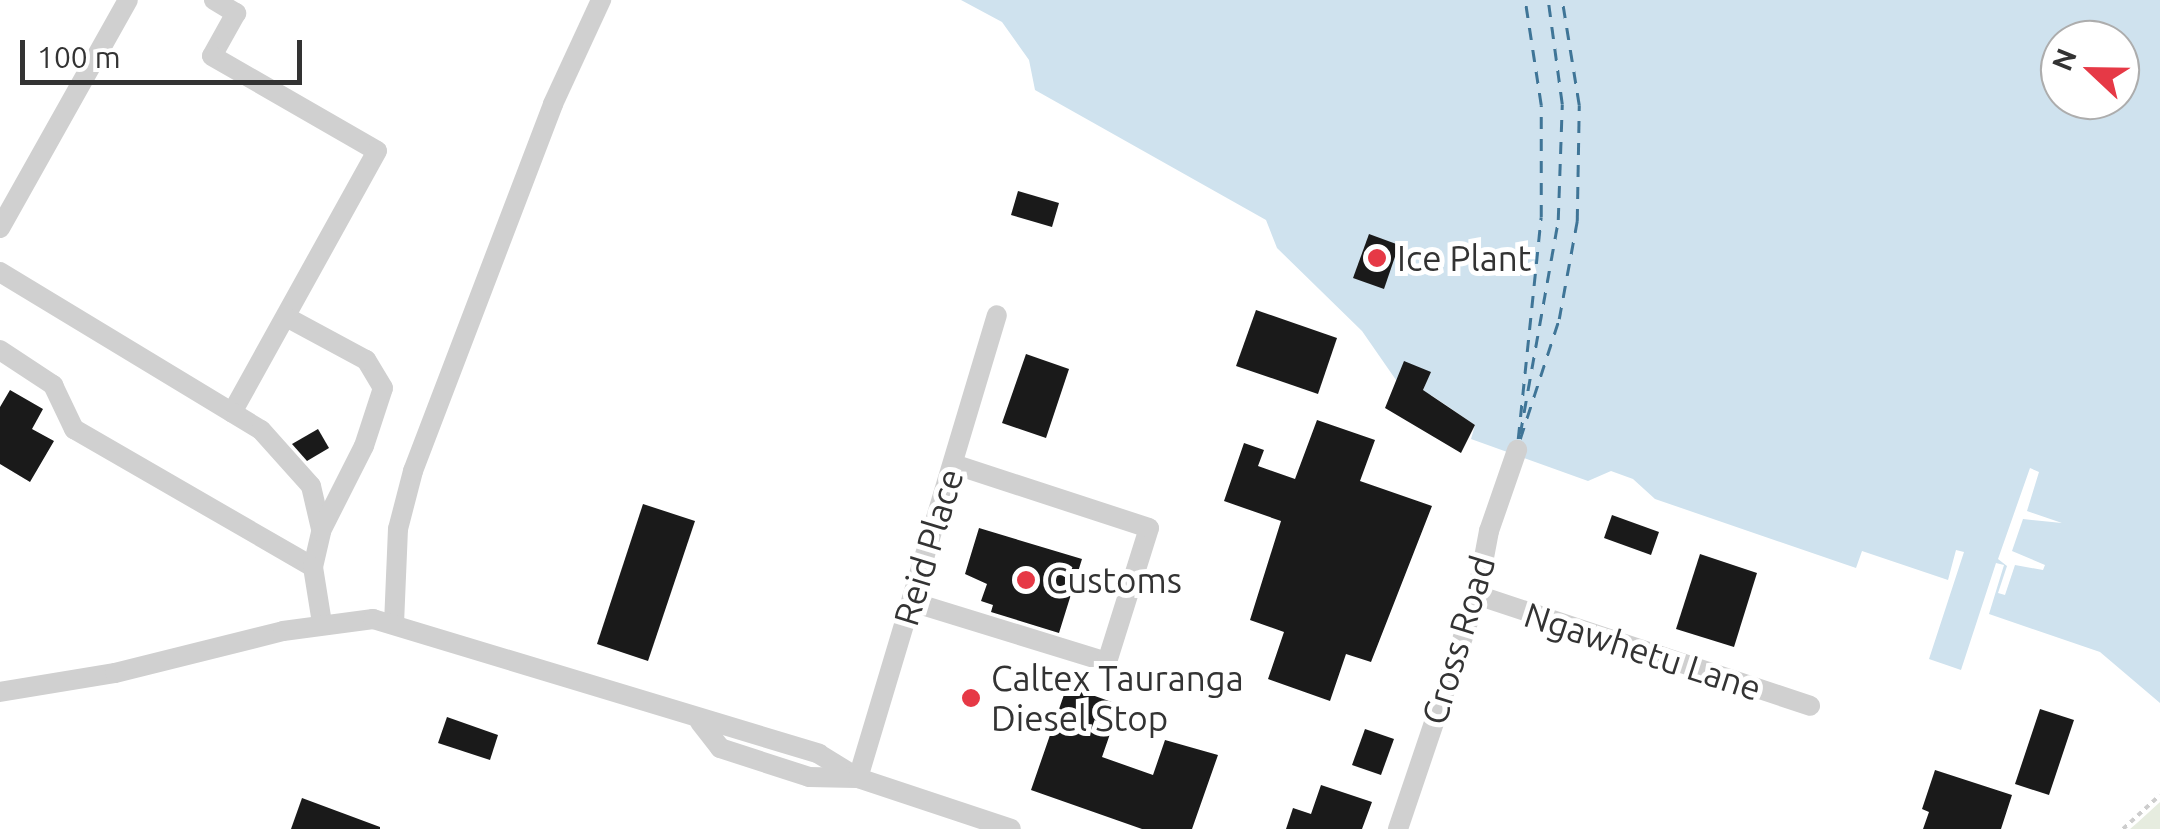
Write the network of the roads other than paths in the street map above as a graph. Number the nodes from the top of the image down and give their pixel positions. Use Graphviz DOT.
graph roads {
  1 [pos="128,0"];
  2 [pos="214,0"];
  3 [pos="602,0"];
  4 [pos="0,228"];
  5 [pos="0,272"];
  6 [pos="997,316"];
  7 [pos="288,318"];
  8 [pos="0,350"];
  9 [pos="232,412"];
  10 [pos="1510,449"];
  11 [pos="953,464"];
  12 [pos="321,531"];
  13 [pos="313,567"];
  14 [pos="1477,596"];
  15 [pos="912,602"];
  16 [pos="322,623"];
  17 [pos="394,624"];
  18 [pos="0,692"];
  19 [pos="1810,706"];
  20 [pos="858,778"];
  21 [pos="1011,829"];
  22 [pos="1398,829"];
  1 -- 4 [label="street"];
  2 -- 7 [label="street"];
  3 -- 17 [label="street"];
  5 -- 9 [label="street"];
  6 -- 11 [label="street, Reid Place"];
  7 -- 9 [label="street"];
  7 -- 12 [label="street"];
  8 -- 13 [label="street"];
  9 -- 12 [label="street"];
  10 -- 14 [label="street, Cross Road"];
  11 -- 15 [label="street, Reid Place"];
  11 -- 15 [label="street"];
  12 -- 13 [label="street"];
  13 -- 16 [label="street"];
  14 -- 19 [label="street, Ngawhetu Lane"];
  14 -- 22 [label="street, Cross Road"];
  15 -- 20 [label="street, Reid Place"];
  16 -- 17 [label="street"];
  16 -- 18 [label="street"];
  17 -- 20 [label="street"];
  20 -- 21 [label="street"];
}
